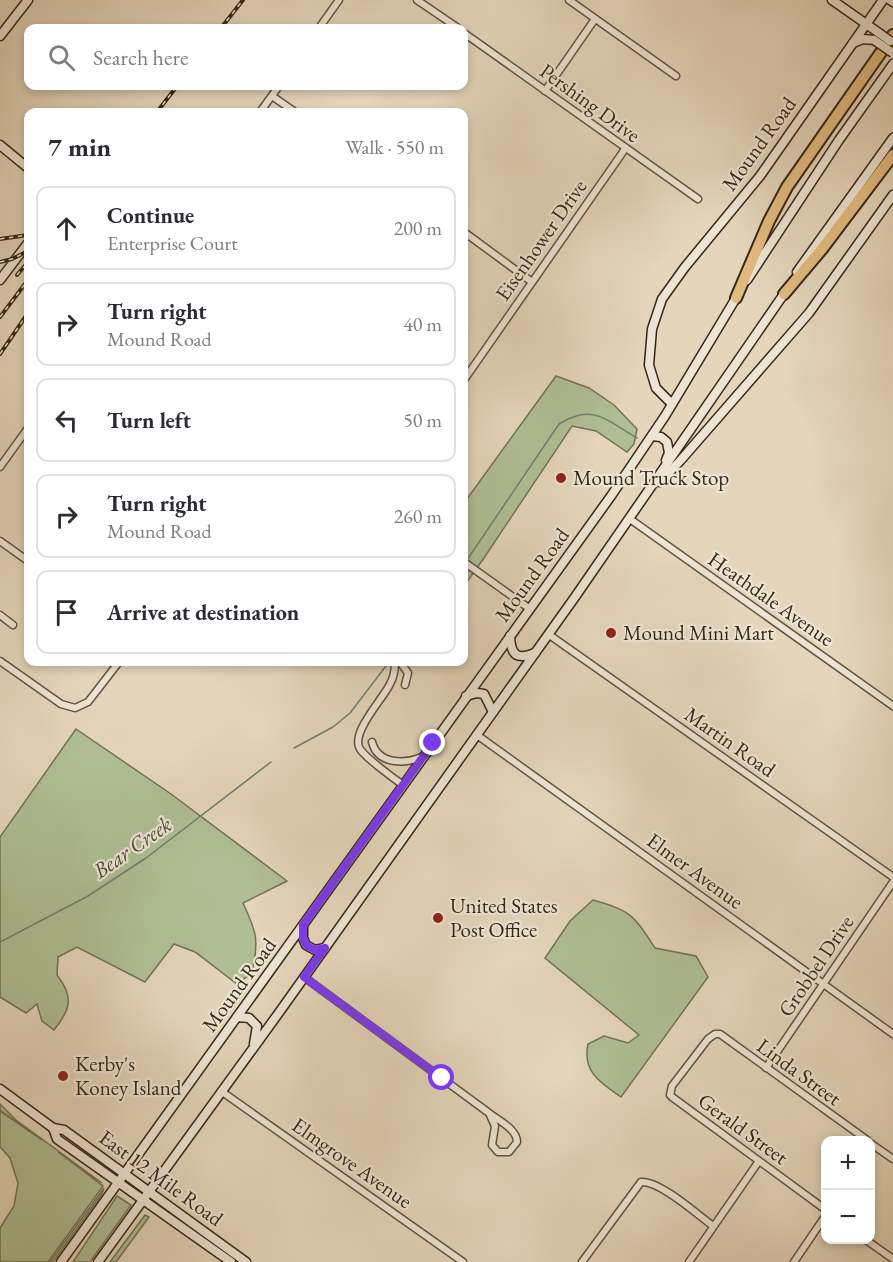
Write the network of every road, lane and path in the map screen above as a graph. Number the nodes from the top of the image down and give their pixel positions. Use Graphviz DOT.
graph roads {
  1 [pos="27,0"];
  2 [pos="339,0"];
  3 [pos="417,0"];
  4 [pos="568,0"];
  5 [pos="832,0"];
  6 [pos="883,0"];
  7 [pos="595,19"];
  8 [pos="322,24"];
  9 [pos="452,24"];
  10 [pos="866,24"];
  11 [pos="893,34"];
  12 [pos="0,36"];
  13 [pos="468,36"];
  14 [pos="877,37"];
  15 [pos="893,43"];
  16 [pos="853,44"];
  17 [pos="893,53"];
  18 [pos="893,64"];
  19 [pos="676,76"];
  20 [pos="276,90"];
  21 [pos="545,91"];
  22 [pos="272,96"];
  23 [pos="263,108"];
  24 [pos="289,108"];
  25 [pos="893,138"];
  26 [pos="0,145"];
  27 [pos="625,149"];
  28 [pos="893,154"];
  29 [pos="24,165"];
  30 [pos="893,195"];
  31 [pos="698,199"];
  32 [pos="468,235"];
  33 [pos="24,248"];
  34 [pos="0,280"];
  35 [pos="532,282"];
  36 [pos="784,294"];
  37 [pos="736,298"];
  38 [pos="468,374"];
  39 [pos="672,404"];
  40 [pos="24,434"];
  41 [pos="652,436"];
  42 [pos="0,467"];
  43 [pos="655,482"];
  44 [pos="645,497"];
  45 [pos="630,519"];
  46 [pos="0,541"];
  47 [pos="24,558"];
  48 [pos="468,566"];
  49 [pos="530,609"];
  50 [pos="0,615"];
  51 [pos="13,625"];
  52 [pos="549,634"];
  53 [pos="510,636"];
  54 [pos="535,653"];
  55 [pos="0,661"];
  56 [pos="116,666"];
  57 [pos="394,666"];
  58 [pos="403,666"];
  59 [pos="405,685"];
  60 [pos="466,696"];
  61 [pos="893,706"];
  62 [pos="493,712"];
  63 [pos="477,735"];
  64 [pos="372,742"];
  65 [pos="423,757"];
  66 [pos="403,785"];
  67 [pos="893,877"];
  68 [pos="893,882"];
  69 [pos="303,925"];
  70 [pos="325,948"];
  71 [pos="304,977"];
  72 [pos="824,984"];
  73 [pos="237,1017"];
  74 [pos="893,1034"];
  75 [pos="252,1050"];
  76 [pos="766,1068"];
  77 [pos="0,1089"];
  78 [pos="221,1091"];
  79 [pos="670,1095"];
  80 [pos="489,1113"];
  81 [pos="53,1128"];
  82 [pos="861,1136"];
  83 [pos="875,1147"];
  84 [pos="893,1160"];
  85 [pos="759,1161"];
  86 [pos="125,1174"];
  87 [pos="119,1182"];
  88 [pos="149,1191"];
  89 [pos="143,1200"];
  90 [pos="821,1207"];
  91 [pos="821,1221"];
  92 [pos="713,1226"];
  93 [pos="873,1244"];
  94 [pos="893,1259"];
  95 [pos="61,1262"];
  96 [pos="98,1262"];
  97 [pos="231,1262"];
  98 [pos="246,1262"];
  99 [pos="463,1262"];
  100 [pos="582,1262"];
  101 [pos="689,1262"];
  102 [pos="794,1262"];
  1 -- 12 [label="main road"];
  2 -- 8 [label="street"];
  3 -- 9 [label="street"];
  4 -- 7 [label="street"];
  5 -- 10 [label="main road"];
  6 -- 10 [label="main road, Mound Road"];
  7 -- 19 [label="street"];
  7 -- 21 [label="street"];
  10 -- 14 [label="main road"];
  10 -- 16 [label="main road, Mound Road"];
  11 -- 37 [label="highway"];
  13 -- 21 [label="street, Pershing Drive"];
  14 -- 15 [label="main road, bridge"];
  14 -- 16 [label="main road"];
  14 -- 17 [label="main road, bridge"];
  16 -- 39 [label="main road, Mound Road"];
  18 -- 37 [label="main road, Mound Road"];
  20 -- 22 [label="street"];
  21 -- 27 [label="street, Pershing Drive"];
  22 -- 23 [label="street"];
  22 -- 24 [label="street"];
  25 -- 36 [label="main road"];
  26 -- 29 [label="main road"];
  27 -- 31 [label="street, Pershing Drive"];
  27 -- 35 [label="street, Eisenhower Drive"];
  28 -- 36 [label="highway"];
  30 -- 44 [label="main road"];
  32 -- 35 [label="street"];
  33 -- 34 [label="main road"];
  35 -- 38 [label="street, Eisenhower Drive"];
  36 -- 43 [label="main road"];
  37 -- 39 [label="main road, Mound Road"];
  39 -- 41 [label="main road, Mound Road"];
  40 -- 42 [label="street"];
  41 -- 43 [label="main road"];
  41 -- 49 [label="main road, Mound Road"];
  43 -- 44 [label="main road"];
  44 -- 45 [label="main road"];
  45 -- 52 [label="main road"];
  45 -- 61 [label="street, Heathdale Avenue"];
  46 -- 47 [label="street"];
  48 -- 49 [label="street"];
  49 -- 53 [label="main road, Mound Road"];
  50 -- 51 [label="street"];
  52 -- 54 [label="main road"];
  52 -- 67 [label="street, Martin Road"];
  53 -- 54 [label="main road"];
  53 -- 60 [label="main road, Mound Road"];
  54 -- 62 [label="main road"];
  55 -- 56 [label="street"];
  57 -- 66 [label="street"];
  58 -- 59 [label="street"];
  60 -- 62 [label="main road"];
  60 -- 65 [label="main road, Mound Road"];
  62 -- 63 [label="main road"];
  63 -- 70 [label="main road"];
  63 -- 72 [label="street, Elmer Avenue"];
  64 -- 65 [label="street"];
  65 -- 66 [label="main road, Mound Road"];
  66 -- 69 [label="main road, Mound Road"];
  68 -- 72 [label="street, Grobbel Drive"];
  69 -- 70 [label="main road"];
  69 -- 73 [label="main road, Mound Road"];
  70 -- 71 [label="main road"];
  71 -- 75 [label="main road"];
  71 -- 80 [label="street"];
  72 -- 74 [label="street, Elmer Avenue"];
  72 -- 76 [label="street, Grobbel Drive"];
  73 -- 75 [label="main road"];
  73 -- 86 [label="main road, Mound Road"];
  75 -- 78 [label="main road"];
  76 -- 79 [label="street, Linda Street"];
  76 -- 82 [label="street, Linda Street"];
  77 -- 81 [label="main road, East 12 Mile Road"];
  78 -- 88 [label="main road"];
  78 -- 99 [label="street, Elmgrove Avenue"];
  79 -- 85 [label="street, Gerald Street"];
  80 -- 80 [label="street"];
  81 -- 86 [label="main road, East 12 Mile Road"];
  81 -- 87 [label="main road, East 12 Mile Road"];
  83 -- 84 [label="street"];
  85 -- 90 [label="street, Gerald Street"];
  85 -- 92 [label="street"];
  86 -- 87 [label="main road, Mound Road"];
  86 -- 88 [label="main road, East 12 Mile Road"];
  87 -- 89 [label="main road, East 12 Mile Road"];
  87 -- 95 [label="main road, Mound Road"];
  88 -- 89 [label="main road"];
  88 -- 98 [label="main road, East 12 Mile Road"];
  89 -- 96 [label="main road"];
  89 -- 97 [label="main road, East 12 Mile Road"];
  91 -- 102 [label="street"];
  92 -- 100 [label="street"];
  92 -- 101 [label="street"];
  93 -- 94 [label="street"];
}
